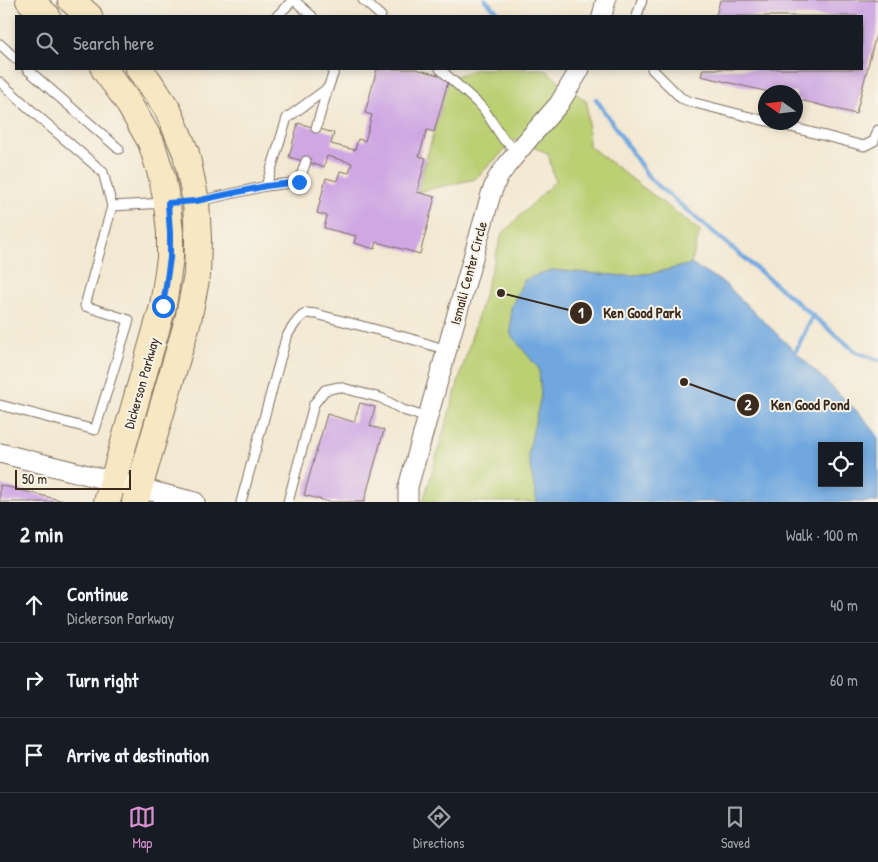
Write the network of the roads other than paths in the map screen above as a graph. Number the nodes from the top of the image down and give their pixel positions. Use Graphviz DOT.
graph roads {
  1 [pos="71,0"];
  2 [pos="294,0"];
  3 [pos="363,0"];
  4 [pos="606,0"];
  5 [pos="642,0"];
  6 [pos="88,15"];
  7 [pos="278,15"];
  8 [pos="311,15"];
  9 [pos="380,15"];
  10 [pos="602,15"];
  11 [pos="637,15"];
  12 [pos="0,44"];
  13 [pos="15,58"];
  14 [pos="29,70"];
  15 [pos="105,70"];
  16 [pos="140,70"];
  17 [pos="335,70"];
  18 [pos="441,70"];
  19 [pos="579,70"];
  20 [pos="653,70"];
  21 [pos="0,82"];
  22 [pos="328,88"];
  23 [pos="758,119"];
  24 [pos="316,128"];
  25 [pos="802,130"];
  26 [pos="878,130"];
  27 [pos="119,149"];
  28 [pos="518,151"];
  29 [pos="306,161"];
  30 [pos="266,186"];
  31 [pos="196,201"];
  32 [pos="168,203"];
  33 [pos="112,206"];
  34 [pos="447,350"];
  35 [pos="0,405"];
  36 [pos="428,418"];
  37 [pos="0,453"];
  38 [pos="110,492"];
  39 [pos="137,495"];
  40 [pos="195,502"];
  41 [pos="240,502"];
  42 [pos="288,502"];
  43 [pos="408,502"];
  1 -- 6 [label="street"];
  2 -- 7 [label="lane"];
  2 -- 8 [label="lane"];
  3 -- 9 [label="lane"];
  4 -- 10 [label="street"];
  5 -- 11 [label="lane"];
  12 -- 13 [label="lane"];
  14 -- 27 [label="lane"];
  15 -- 32 [label="street, Dickerson Parkway"];
  16 -- 31 [label="street, Dickerson Parkway"];
  17 -- 22 [label="lane"];
  18 -- 28 [label="lane"];
  19 -- 28 [label="street, Ismaili Center Circle"];
  20 -- 23 [label="lane"];
  21 -- 33 [label="lane"];
  22 -- 24 [label="lane"];
  22 -- 30 [label="lane"];
  25 -- 26 [label="lane"];
  28 -- 34 [label="street, Ismaili Center Circle"];
  29 -- 30 [label="lane"];
  30 -- 31 [label="lane"];
  31 -- 32 [label="street"];
  31 -- 39 [label="street, Dickerson Parkway"];
  32 -- 33 [label="lane"];
  32 -- 38 [label="street, Dickerson Parkway"];
  33 -- 35 [label="lane"];
  34 -- 36 [label="street, Ismaili Center Circle"];
  34 -- 41 [label="lane"];
  36 -- 42 [label="lane"];
  36 -- 43 [label="street, Ismaili Center Circle"];
  37 -- 38 [label="street"];
  38 -- 39 [label="street"];
  39 -- 40 [label="street"];
}
